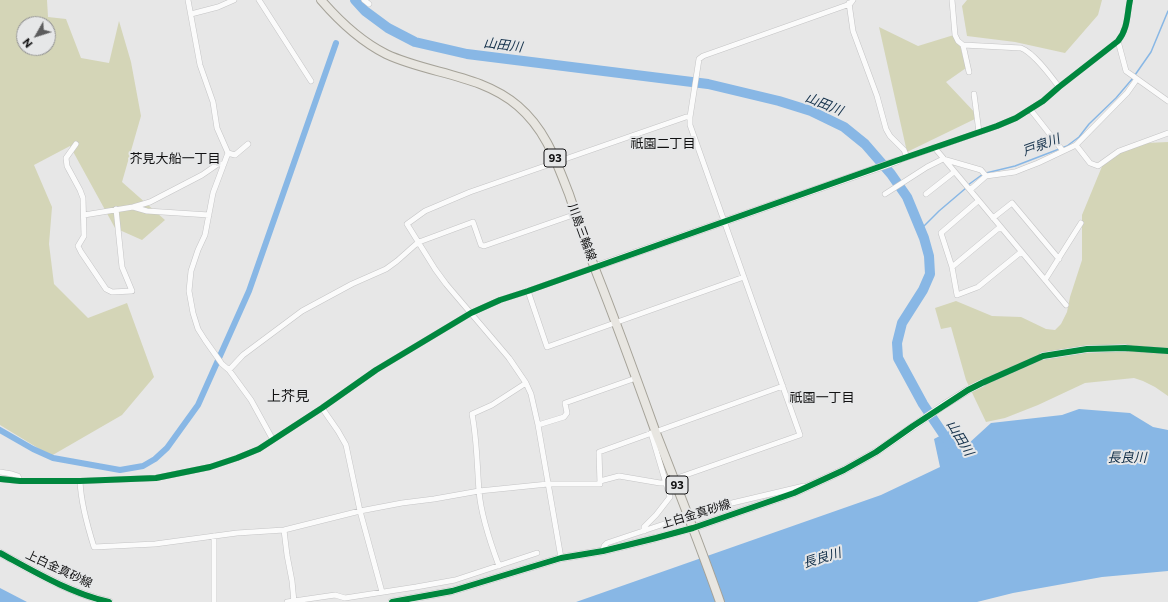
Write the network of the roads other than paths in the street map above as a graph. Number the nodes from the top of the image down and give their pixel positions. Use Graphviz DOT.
graph roads {
  1 [pos="188,0"];
  2 [pos="234,0"];
  3 [pos="258,0"];
  4 [pos="321,0"];
  5 [pos="364,0"];
  6 [pos="952,0"];
  7 [pos="1130,0"];
  8 [pos="850,2"];
  9 [pos="369,4"];
  10 [pos="191,14"];
  11 [pos="1118,41"];
  12 [pos="963,45"];
  13 [pos="969,72"];
  14 [pos="1134,77"];
  15 [pos="311,81"];
  16 [pos="1059,87"];
  17 [pos="974,94"];
  18 [pos="1168,101"];
  19 [pos="1030,109"];
  20 [pos="690,117"];
  21 [pos="979,132"];
  22 [pos="1168,133"];
  23 [pos="76,144"];
  24 [pos="248,144"];
  25 [pos="1076,145"];
  26 [pos="934,147"];
  27 [pos="1063,151"];
  28 [pos="228,153"];
  29 [pos="907,156"];
  30 [pos="943,159"];
  31 [pos="897,161"];
  32 [pos="556,162"];
  33 [pos="224,164"];
  34 [pos="954,172"];
  35 [pos="985,174"];
  36 [pos="967,187"];
  37 [pos="887,192"];
  38 [pos="926,194"];
  39 [pos="978,201"];
  40 [pos="133,207"];
  41 [pos="116,209"];
  42 [pos="576,214"];
  43 [pos="84,215"];
  44 [pos="209,215"];
  45 [pos="993,218"];
  46 [pos="725,222"];
  47 [pos="1081,223"];
  48 [pos="1000,227"];
  49 [pos="419,242"];
  50 [pos="1021,252"];
  51 [pos="1059,259"];
  52 [pos="595,267"];
  53 [pos="952,267"];
  54 [pos="744,277"];
  55 [pos="1046,280"];
  56 [pos="528,291"];
  57 [pos="1066,305"];
  58 [pos="470,313"];
  59 [pos="616,323"];
  60 [pos="1125,348"];
  61 [pos="1043,356"];
  62 [pos="229,370"];
  63 [pos="636,378"];
  64 [pos="526,383"];
  65 [pos="982,383"];
  66 [pos="783,386"];
  67 [pos="322,408"];
  68 [pos="538,426"];
  69 [pos="653,432"];
  70 [pos="273,440"];
  71 [pos="0,472"];
  72 [pos="680,477"];
  73 [pos="0,479"];
  74 [pos="20,481"];
  75 [pos="80,481"];
  76 [pos="600,481"];
  77 [pos="821,481"];
  78 [pos="666,482"];
  79 [pos="548,484"];
  80 [pos="479,491"];
  81 [pos="360,511"];
  82 [pos="694,514"];
  83 [pos="682,518"];
  84 [pos="693,528"];
  85 [pos="284,530"];
  86 [pos="644,531"];
  87 [pos="214,536"];
  88 [pos="603,551"];
  89 [pos="0,553"];
  90 [pos="537,553"];
  91 [pos="561,558"];
  92 [pos="499,566"];
  93 [pos="382,592"];
  94 [pos="109,602"];
  95 [pos="214,602"];
  96 [pos="287,602"];
  97 [pos="294,602"];
  98 [pos="392,602"];
  99 [pos="720,602"];
  1 -- 10 [label="street"];
  2 -- 10 [label="street"];
  3 -- 15 [label="street"];
  4 -- 32 [label="main road, 川島三輪線 / 93"];
  5 -- 9 [label="street"];
  6 -- 12 [label="street"];
  7 -- 11 [label="street"];
  8 -- 20 [label="street"];
  8 -- 29 [label="street"];
  10 -- 28 [label="street"];
  11 -- 14 [label="street"];
  11 -- 16 [label="street"];
  12 -- 13 [label="street"];
  12 -- 16 [label="street"];
  14 -- 18 [label="street"];
  14 -- 25 [label="street"];
  16 -- 19 [label="street"];
  17 -- 21 [label="street"];
  19 -- 21 [label="street"];
  19 -- 27 [label="street"];
  20 -- 32 [label="street"];
  20 -- 46 [label="street"];
  21 -- 26 [label="street"];
  22 -- 25 [label="street"];
  23 -- 43 [label="street"];
  24 -- 28 [label="street"];
  25 -- 27 [label="street"];
  26 -- 29 [label="street"];
  26 -- 30 [label="street"];
  27 -- 35 [label="street"];
  28 -- 33 [label="street"];
  29 -- 31 [label="street"];
  30 -- 34 [label="street"];
  30 -- 35 [label="street"];
  30 -- 37 [label="street"];
  31 -- 46 [label="main road"];
  32 -- 42 [label="main road, 川島三輪線 / 93"];
  32 -- 49 [label="street"];
  33 -- 40 [label="street"];
  33 -- 44 [label="street"];
  34 -- 36 [label="street"];
  34 -- 38 [label="street"];
  35 -- 36 [label="street"];
  36 -- 39 [label="street"];
  39 -- 45 [label="street"];
  39 -- 53 [label="street"];
  40 -- 41 [label="street"];
  40 -- 44 [label="street"];
  41 -- 43 [label="street"];
  41 -- 43 [label="street"];
  42 -- 49 [label="street"];
  42 -- 52 [label="main road, 川島三輪線 / 93"];
  44 -- 62 [label="street"];
  45 -- 48 [label="street"];
  45 -- 51 [label="street"];
  46 -- 52 [label="main road"];
  46 -- 54 [label="street"];
  47 -- 51 [label="street"];
  48 -- 50 [label="street"];
  48 -- 53 [label="street"];
  49 -- 58 [label="street"];
  49 -- 62 [label="street"];
  50 -- 53 [label="street"];
  50 -- 55 [label="street"];
  51 -- 55 [label="street"];
  52 -- 56 [label="street"];
  52 -- 59 [label="main road, 川島三輪線 / 93"];
  54 -- 59 [label="street"];
  54 -- 66 [label="street"];
  55 -- 57 [label="street"];
  56 -- 58 [label="street"];
  56 -- 59 [label="street"];
  58 -- 64 [label="street"];
  58 -- 67 [label="street"];
  59 -- 63 [label="main road, 川島三輪線 / 93"];
  60 -- 61 [label="main road"];
  62 -- 70 [label="street"];
  63 -- 68 [label="street"];
  63 -- 69 [label="main road, 川島三輪線 / 93"];
  64 -- 68 [label="street"];
  64 -- 80 [label="street"];
  65 -- 77 [label="main road, 上白金真砂線"];
  66 -- 69 [label="street"];
  66 -- 72 [label="street"];
  67 -- 70 [label="street"];
  67 -- 81 [label="street"];
  68 -- 79 [label="street"];
  69 -- 76 [label="street"];
  69 -- 78 [label="street"];
  69 -- 84 [label="main road, 川島三輪線 / 93"];
  70 -- 75 [label="street"];
  71 -- 74 [label="street"];
  73 -- 74 [label="street"];
  74 -- 75 [label="street"];
  75 -- 87 [label="street"];
  76 -- 78 [label="street"];
  76 -- 79 [label="street"];
  77 -- 82 [label="street"];
  77 -- 84 [label="main road, 上白金真砂線"];
  78 -- 86 [label="street"];
  79 -- 80 [label="street"];
  79 -- 91 [label="street"];
  80 -- 81 [label="street"];
  80 -- 92 [label="street"];
  81 -- 85 [label="street"];
  81 -- 93 [label="street"];
  83 -- 86 [label="street"];
  84 -- 88 [label="main road, 上白金真砂線"];
  84 -- 99 [label="main road, 川島三輪線 / 93"];
  85 -- 87 [label="street"];
  85 -- 97 [label="street"];
  86 -- 88 [label="street"];
  87 -- 95 [label="street"];
  88 -- 91 [label="main road, 上白金真砂線"];
  89 -- 94 [label="main road, 上白金真砂線"];
  90 -- 92 [label="street"];
  91 -- 98 [label="main road, 上白金真砂線"];
  92 -- 93 [label="street"];
  93 -- 97 [label="street"];
  96 -- 97 [label="street"];
}
